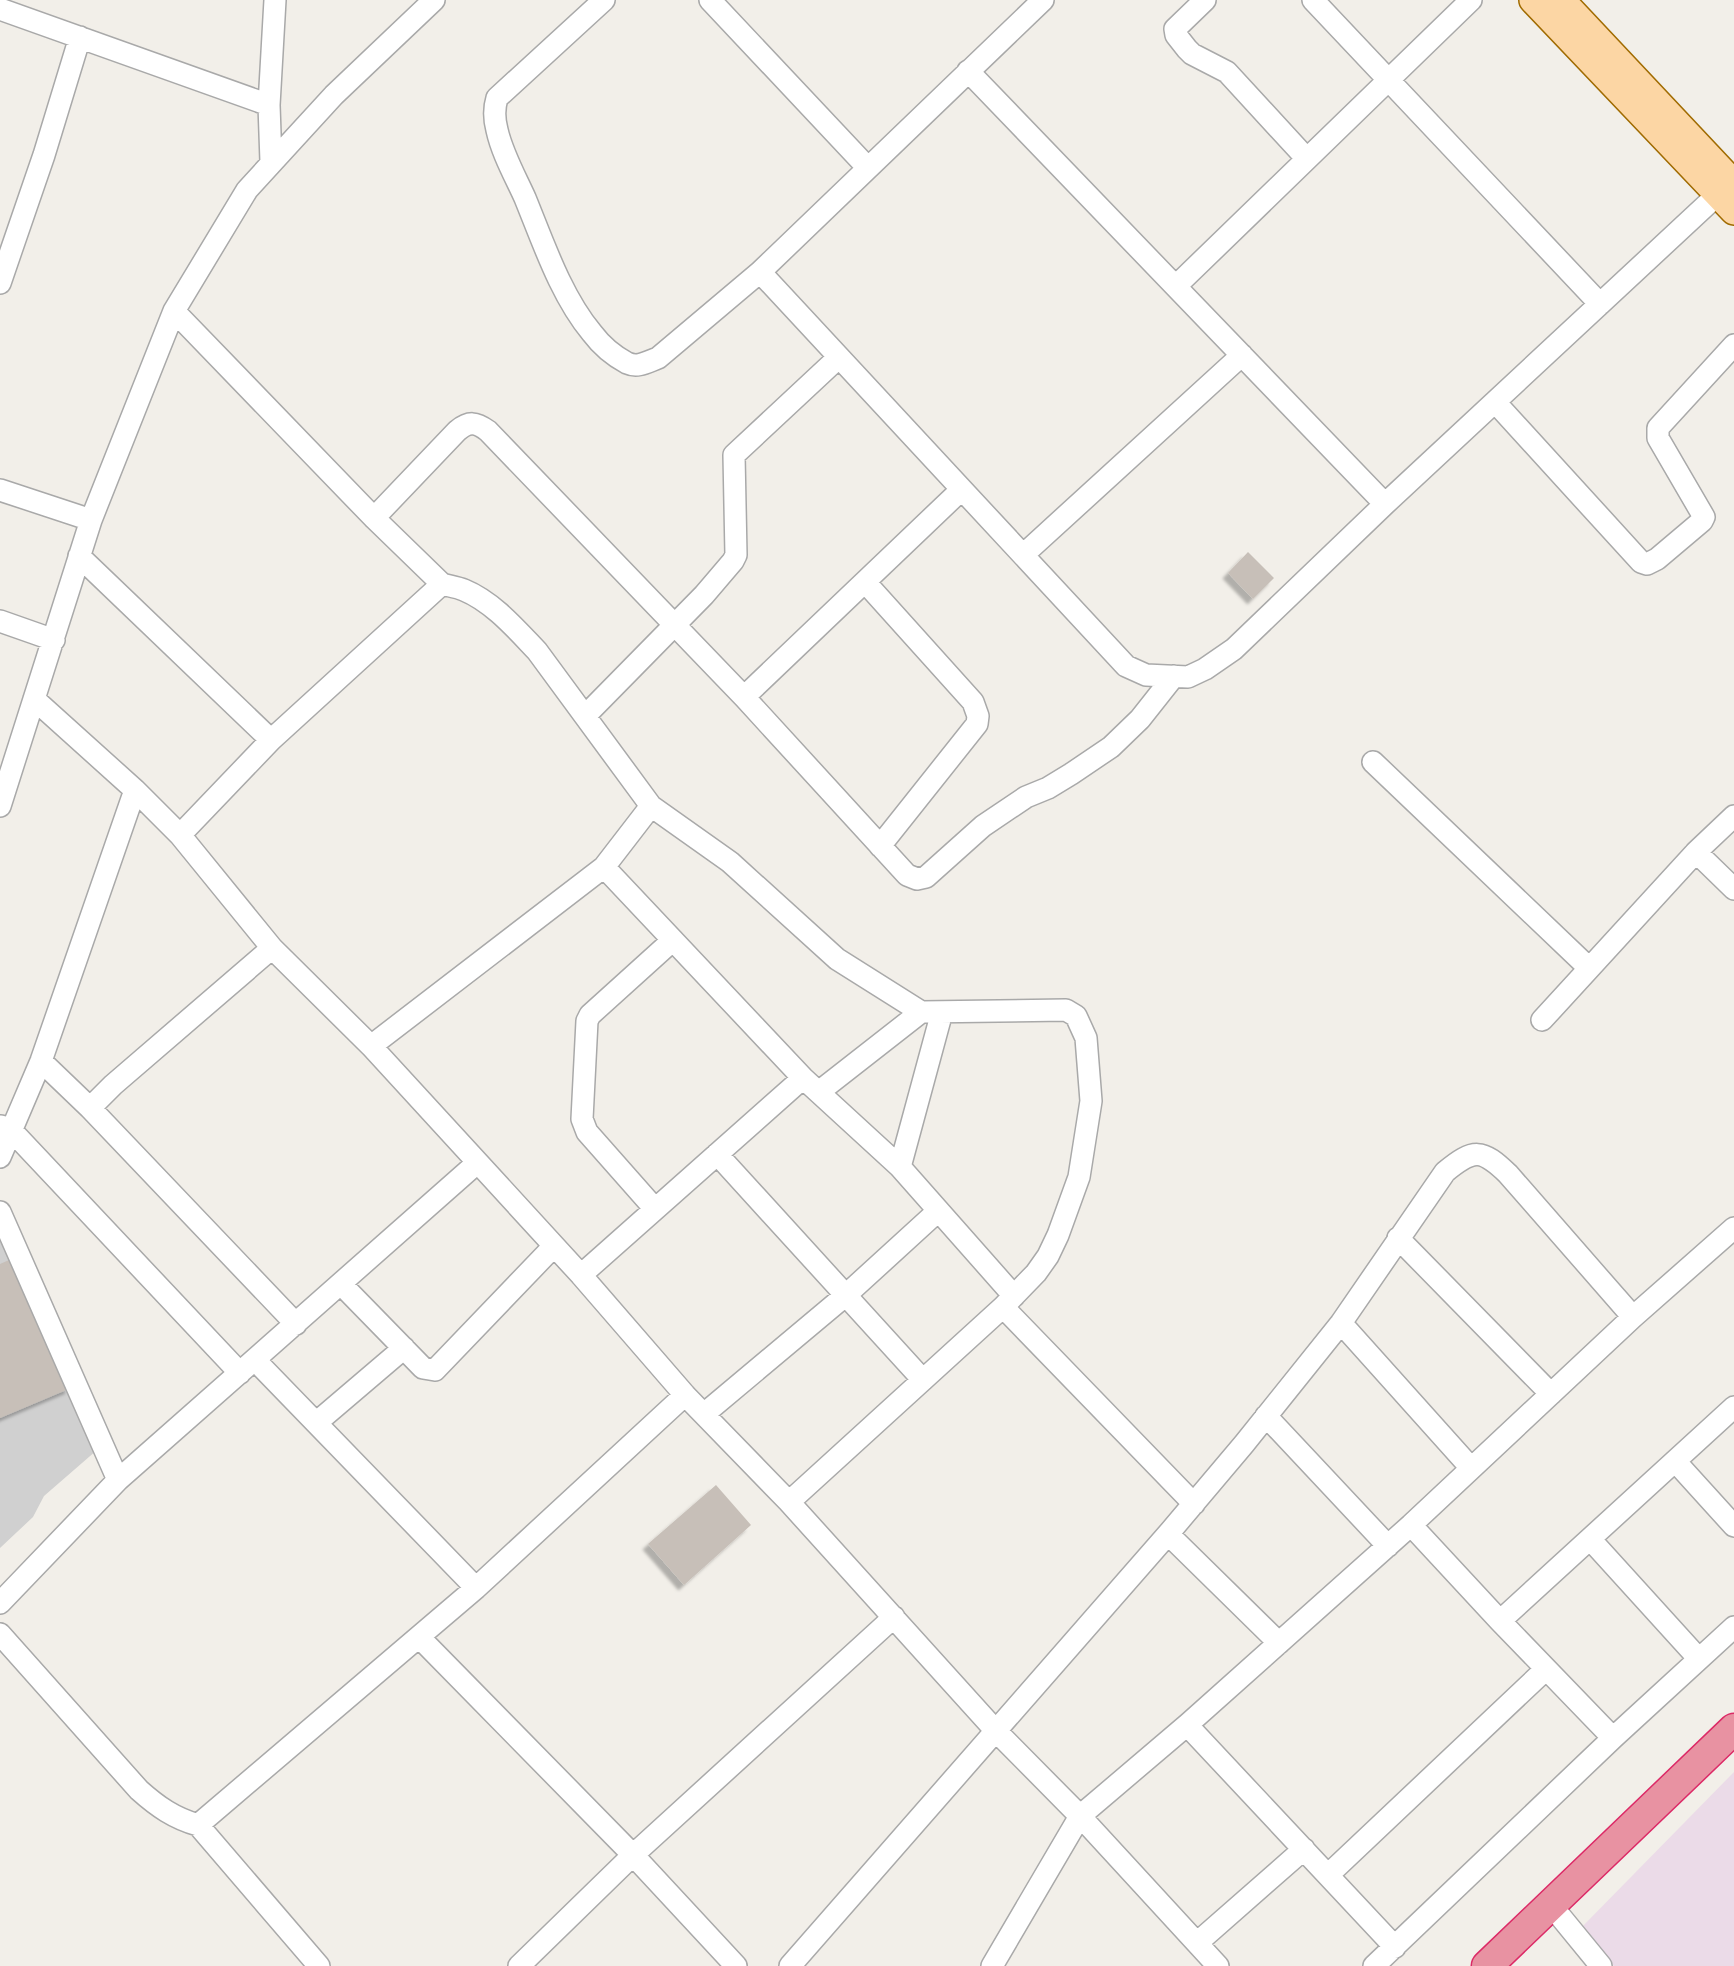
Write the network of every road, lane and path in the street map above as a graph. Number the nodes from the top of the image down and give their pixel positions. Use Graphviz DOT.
graph roads {
  1 [pos="275,0"];
  2 [pos="434,0"];
  3 [pos="604,0"];
  4 [pos="710,0"];
  5 [pos="1043,0"];
  6 [pos="1205,0"];
  7 [pos="1313,0"];
  8 [pos="1471,0"];
  9 [pos="1533,0"];
  10 [pos="1562,0"];
  11 [pos="0,9"];
  12 [pos="80,38"];
  13 [pos="968,71"];
  14 [pos="1387,80"];
  15 [pos="269,105"];
  16 [pos="1307,159"];
  17 [pos="271,162"];
  18 [pos="868,168"];
  19 [pos="1730,189"];
  20 [pos="760,272"];
  21 [pos="0,283"];
  22 [pos="1176,286"];
  23 [pos="1600,304"];
  24 [pos="174,311"];
  25 [pos="1734,345"];
  26 [pos="1242,355"];
  27 [pos="838,358"];
  28 [pos="1495,402"];
  29 [pos="0,490"];
  30 [pos="961,490"];
  31 [pos="1385,504"];
  32 [pos="374,518"];
  33 [pos="91,520"];
  34 [pos="1023,555"];
  35 [pos="79,556"];
  36 [pos="865,582"];
  37 [pos="442,584"];
  38 [pos="0,621"];
  39 [pos="674,624"];
  40 [pos="54,640"];
  41 [pos="1174,676"];
  42 [pos="744,697"];
  43 [pos="34,699"];
  44 [pos="585,716"];
  45 [pos="271,740"];
  46 [pos="1373,762"];
  47 [pos="135,790"];
  48 [pos="0,806"];
  49 [pos="651,806"];
  50 [pos="1734,816"];
  51 [pos="180,835"];
  52 [pos="880,846"];
  53 [pos="1696,852"];
  54 [pos="604,867"];
  55 [pos="1734,889"];
  56 [pos="673,940"];
  57 [pos="272,948"];
  58 [pos="1589,968"];
  59 [pos="932,1012"];
  60 [pos="1542,1020"];
  61 [pos="371,1046"];
  62 [pos="41,1061"];
  63 [pos="812,1084"];
  64 [pos="90,1108"];
  65 [pos="6,1128"];
  66 [pos="717,1154"];
  67 [pos="0,1156"];
  68 [pos="477,1163"];
  69 [pos="900,1167"];
  70 [pos="655,1209"];
  71 [pos="938,1211"];
  72 [pos="0,1212"];
  73 [pos="1734,1228"];
  74 [pos="1398,1238"];
  75 [pos="554,1246"];
  76 [pos="581,1275"];
  77 [pos="341,1284"];
  78 [pos="846,1295"];
  79 [pos="1008,1301"];
  80 [pos="1633,1317"];
  81 [pos="1341,1323"];
  82 [pos="296,1324"];
  83 [pos="404,1348"];
  84 [pos="247,1366"];
  85 [pos="923,1380"];
  86 [pos="1551,1394"];
  87 [pos="685,1395"];
  88 [pos="1734,1407"];
  89 [pos="704,1414"];
  90 [pos="1266,1416"];
  91 [pos="316,1423"];
  92 [pos="1675,1461"];
  93 [pos="1471,1468"];
  94 [pos="118,1480"];
  95 [pos="789,1502"];
  96 [pos="1194,1504"];
  97 [pos="1411,1525"];
  98 [pos="1734,1526"];
  99 [pos="1168,1534"];
  100 [pos="1590,1539"];
  101 [pos="1388,1546"];
  102 [pos="476,1588"];
  103 [pos="0,1603"];
  104 [pos="894,1617"];
  105 [pos="1500,1621"];
  106 [pos="1734,1628"];
  107 [pos="0,1634"];
  108 [pos="419,1638"];
  109 [pos="1279,1643"];
  110 [pos="1699,1659"];
  111 [pos="1546,1669"];
  112 [pos="1187,1725"];
  113 [pos="1734,1730"];
  114 [pos="996,1731"];
  115 [pos="1613,1738"];
  116 [pos="1080,1816"];
  117 [pos="198,1825"];
  118 [pos="1304,1849"];
  119 [pos="633,1855"];
  120 [pos="1328,1875"];
  121 [pos="1551,1905"];
  122 [pos="1197,1943"];
  123 [pos="1395,1947"];
  124 [pos="997,1964"];
  125 [pos="319,1966"];
  126 [pos="519,1966"];
  127 [pos="736,1966"];
  128 [pos="790,1966"];
  129 [pos="1218,1966"];
  130 [pos="1374,1966"];
  131 [pos="1487,1966"];
  132 [pos="1601,1966"];
  1 -- 15 [label="street"];
  2 -- 17 [label="street"];
  3 -- 20 [label="street"];
  4 -- 18 [label="street"];
  5 -- 13 [label="street"];
  6 -- 16 [label="street"];
  7 -- 14 [label="street"];
  8 -- 14 [label="street"];
  9 -- 19 [label="main road"];
  10 -- 19 [label="main road"];
  11 -- 12 [label="street"];
  12 -- 15 [label="street"];
  12 -- 21 [label="street"];
  13 -- 18 [label="street"];
  13 -- 22 [label="street"];
  14 -- 16 [label="street"];
  14 -- 23 [label="street"];
  15 -- 17 [label="street"];
  16 -- 22 [label="street"];
  17 -- 24 [label="street"];
  18 -- 20 [label="street"];
  19 -- 23 [label="street"];
  20 -- 27 [label="street"];
  22 -- 26 [label="street"];
  23 -- 28 [label="street"];
  24 -- 32 [label="street"];
  24 -- 33 [label="street"];
  25 -- 28 [label="street"];
  26 -- 31 [label="street"];
  26 -- 34 [label="street"];
  27 -- 30 [label="street"];
  27 -- 39 [label="street"];
  28 -- 31 [label="street"];
  29 -- 33 [label="street"];
  30 -- 34 [label="street"];
  30 -- 36 [label="street"];
  31 -- 41 [label="street"];
  32 -- 37 [label="street"];
  32 -- 39 [label="street"];
  33 -- 35 [label="street"];
  34 -- 41 [label="street"];
  35 -- 40 [label="street"];
  35 -- 45 [label="street"];
  36 -- 42 [label="street"];
  36 -- 52 [label="street"];
  37 -- 44 [label="street"];
  37 -- 45 [label="street"];
  38 -- 40 [label="street"];
  39 -- 42 [label="street"];
  39 -- 44 [label="street"];
  40 -- 43 [label="street"];
  41 -- 52 [label="street"];
  42 -- 52 [label="street"];
  43 -- 47 [label="street"];
  43 -- 48 [label="street"];
  44 -- 49 [label="street"];
  45 -- 51 [label="street"];
  46 -- 58 [label="street"];
  47 -- 51 [label="street"];
  47 -- 62 [label="street"];
  49 -- 54 [label="street"];
  49 -- 59 [label="street"];
  50 -- 53 [label="street"];
  51 -- 57 [label="street"];
  53 -- 55 [label="street"];
  53 -- 58 [label="street"];
  54 -- 56 [label="street"];
  54 -- 61 [label="street"];
  56 -- 63 [label="street"];
  56 -- 70 [label="street"];
  57 -- 61 [label="street"];
  57 -- 64 [label="street"];
  58 -- 60 [label="street"];
  59 -- 63 [label="street"];
  59 -- 69 [label="street"];
  59 -- 79 [label="street"];
  61 -- 68 [label="street"];
  62 -- 64 [label="street"];
  62 -- 65 [label="street"];
  63 -- 66 [label="street"];
  63 -- 69 [label="street"];
  64 -- 82 [label="street"];
  65 -- 67 [label="street"];
  65 -- 84 [label="street"];
  66 -- 70 [label="street"];
  66 -- 78 [label="street"];
  68 -- 75 [label="street"];
  68 -- 77 [label="street"];
  69 -- 71 [label="street"];
  70 -- 76 [label="street"];
  71 -- 78 [label="street"];
  71 -- 79 [label="street"];
  72 -- 94 [label="street"];
  73 -- 80 [label="street"];
  74 -- 80 [label="street"];
  74 -- 81 [label="street"];
  74 -- 86 [label="street"];
  75 -- 76 [label="street"];
  75 -- 83 [label="street"];
  76 -- 87 [label="street"];
  77 -- 82 [label="street"];
  77 -- 83 [label="street"];
  78 -- 85 [label="street"];
  78 -- 89 [label="street"];
  79 -- 85 [label="street"];
  79 -- 96 [label="street"];
  80 -- 86 [label="street"];
  81 -- 90 [label="street"];
  81 -- 93 [label="street"];
  82 -- 84 [label="street"];
  83 -- 91 [label="street"];
  84 -- 91 [label="street"];
  84 -- 94 [label="street"];
  85 -- 95 [label="street"];
  86 -- 93 [label="street"];
  87 -- 89 [label="street"];
  87 -- 102 [label="street"];
  88 -- 92 [label="street"];
  89 -- 95 [label="street"];
  90 -- 96 [label="street"];
  90 -- 101 [label="street"];
  91 -- 102 [label="street"];
  92 -- 98 [label="street"];
  92 -- 100 [label="street"];
  93 -- 97 [label="street"];
  94 -- 103 [label="street"];
  95 -- 104 [label="street"];
  96 -- 99 [label="street"];
  97 -- 101 [label="street"];
  97 -- 105 [label="street"];
  99 -- 109 [label="street"];
  99 -- 114 [label="street"];
  100 -- 105 [label="street"];
  100 -- 110 [label="street"];
  101 -- 109 [label="street"];
  102 -- 108 [label="street"];
  104 -- 114 [label="street"];
  104 -- 119 [label="street"];
  105 -- 111 [label="street"];
  106 -- 110 [label="street"];
  107 -- 117 [label="street"];
  108 -- 117 [label="street"];
  108 -- 119 [label="street"];
  109 -- 112 [label="street"];
  110 -- 115 [label="street"];
  111 -- 115 [label="street"];
  111 -- 120 [label="street"];
  112 -- 116 [label="street"];
  112 -- 118 [label="street"];
  113 -- 121 [label="highway"];
  114 -- 116 [label="street"];
  114 -- 128 [label="street"];
  115 -- 123 [label="street"];
  116 -- 122 [label="street"];
  116 -- 124 [label="street"];
  117 -- 125 [label="street"];
  118 -- 120 [label="street"];
  118 -- 122 [label="street"];
  119 -- 126 [label="street"];
  119 -- 127 [label="street"];
  120 -- 123 [label="street"];
  121 -- 131 [label="highway"];
  121 -- 132 [label="street"];
  122 -- 129 [label="street"];
  123 -- 130 [label="street"];
}
